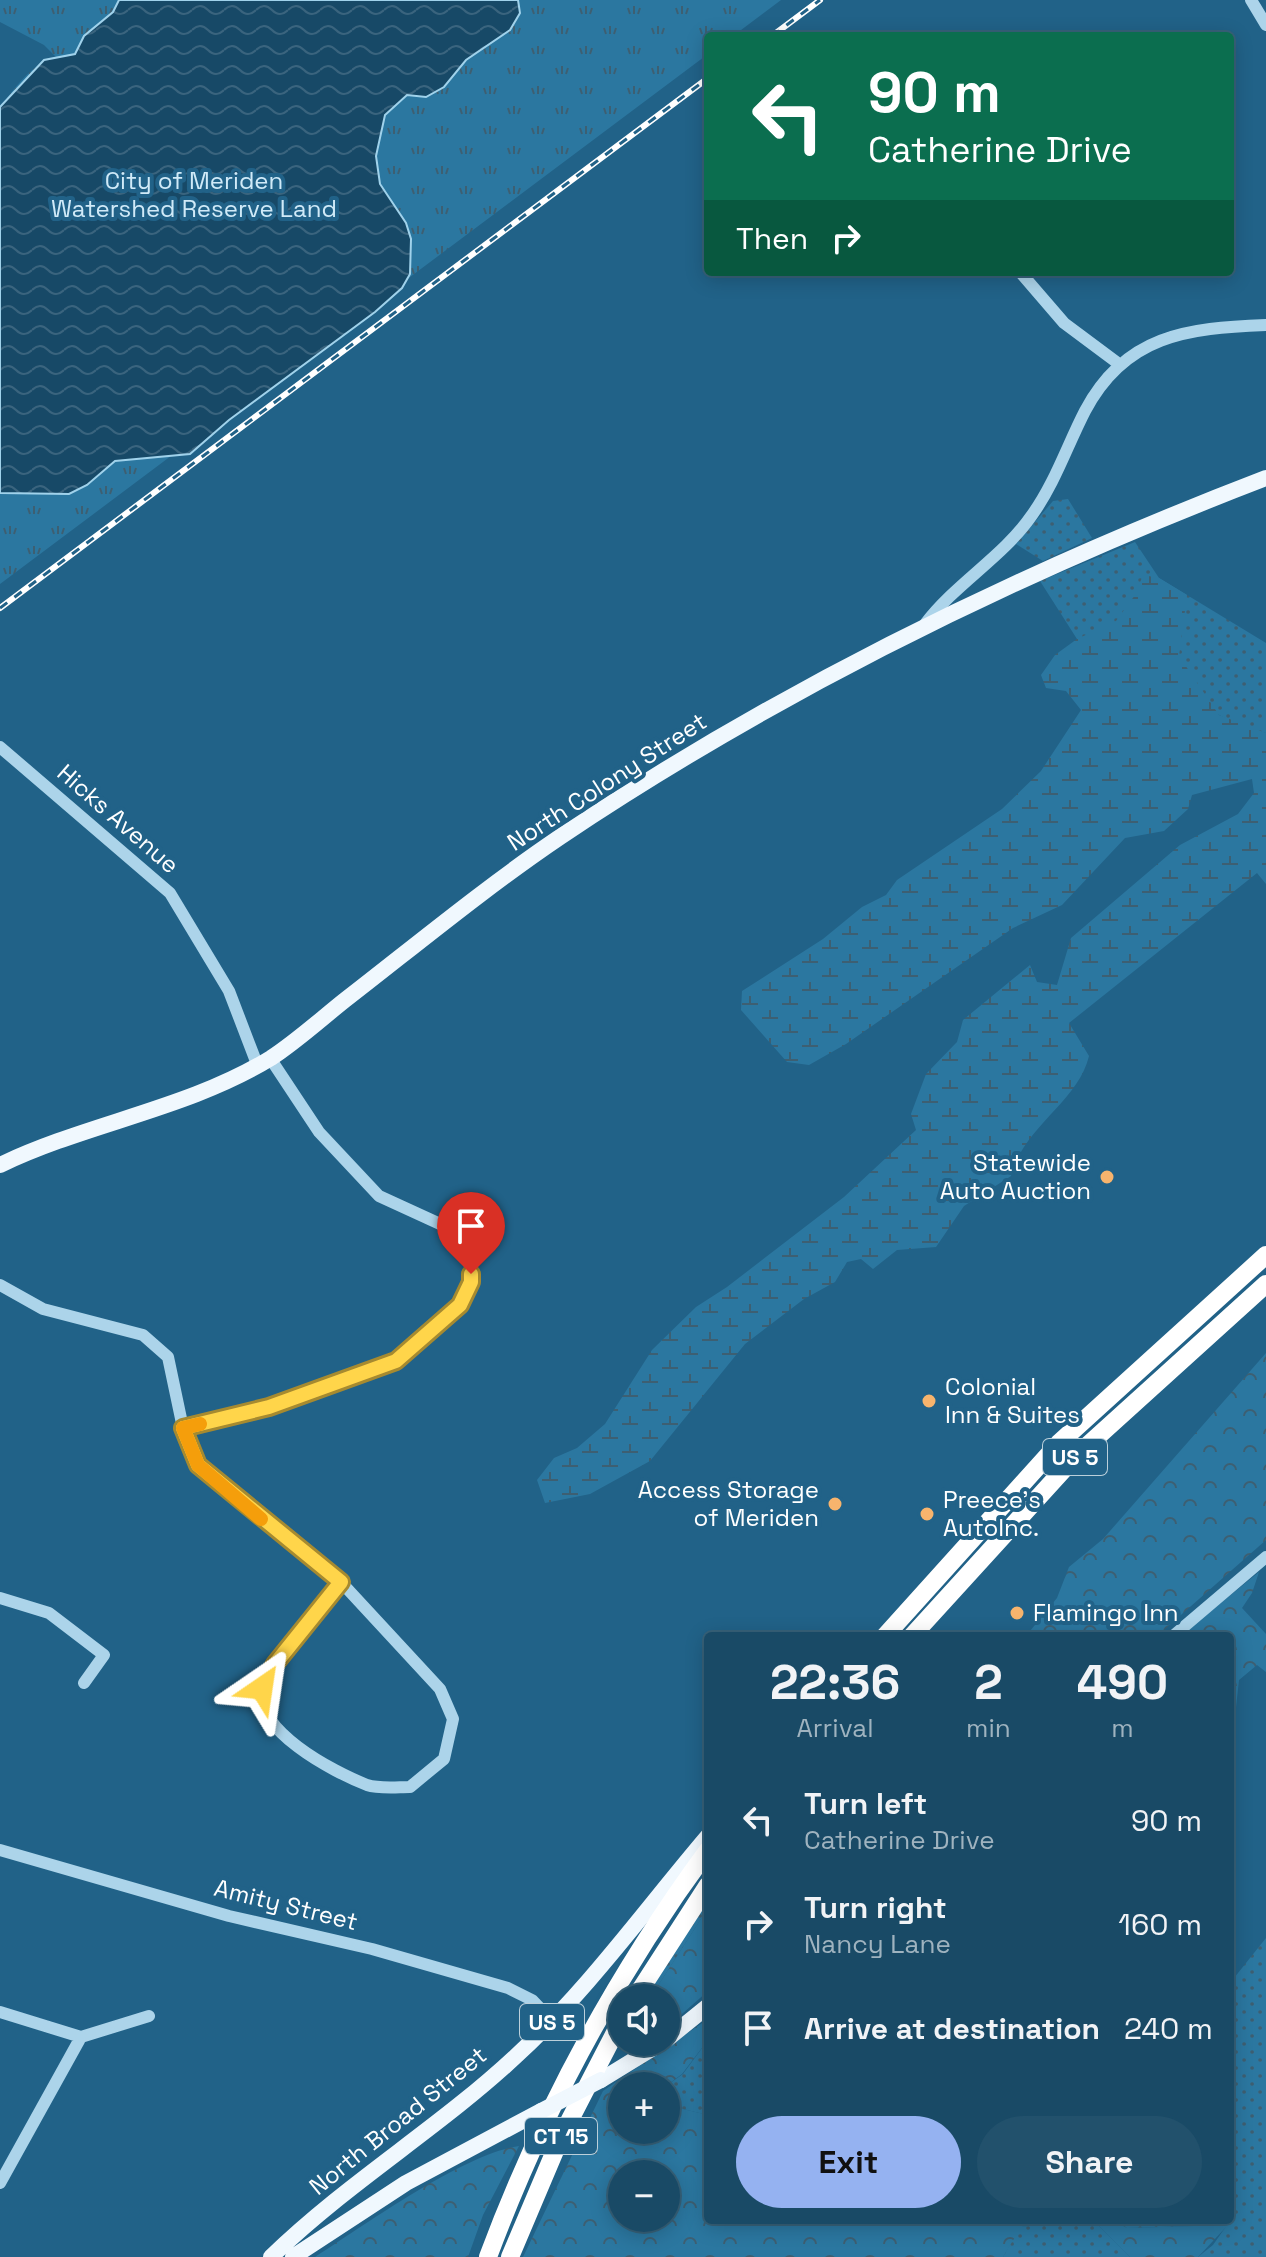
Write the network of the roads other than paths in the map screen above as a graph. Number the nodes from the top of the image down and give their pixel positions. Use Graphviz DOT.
graph roads {
  1 [pos="1251,0"];
  2 [pos="1266,25"];
  3 [pos="1023,276"];
  4 [pos="1266,325"];
  5 [pos="1119,364"];
  6 [pos="1266,478"];
  7 [pos="925,624"];
  8 [pos="0,747"];
  9 [pos="263,1061"];
  10 [pos="0,1165"];
  11 [pos="1266,1255"];
  12 [pos="1266,1284"];
  13 [pos="0,1285"];
  14 [pos="1201,1312"];
  15 [pos="1216,1328"];
  16 [pos="183,1428"];
  17 [pos="1266,1557"];
  18 [pos="341,1582"];
  19 [pos="0,1598"];
  20 [pos="945,1598"];
  21 [pos="889,1632"];
  22 [pos="915,1632"];
  23 [pos="925,1632"];
  24 [pos="1178,1632"];
  25 [pos="84,1683"];
  26 [pos="704,1841"];
  27 [pos="0,1850"];
  28 [pos="704,1856"];
  29 [pos="704,1891"];
  30 [pos="644,1984"];
  31 [pos="704,2009"];
  32 [pos="0,2012"];
  33 [pos="149,2016"];
  34 [pos="552,2021"];
  35 [pos="680,2028"];
  36 [pos="81,2037"];
  37 [pos="608,2046"];
  38 [pos="640,2056"];
  39 [pos="366,2178"];
  40 [pos="0,2183"];
  41 [pos="381,2198"];
  42 [pos="271,2257"];
  43 [pos="293,2257"];
  44 [pos="488,2257"];
  45 [pos="510,2257"];
  1 -- 2 [label="street"];
  3 -- 5 [label="street"];
  4 -- 5 [label="street"];
  5 -- 7 [label="street"];
  6 -- 7 [label="main road, North Colony Street"];
  7 -- 9 [label="main road, North Colony Street"];
  8 -- 9 [label="street, Hicks Avenue"];
  9 -- 10 [label="main road, North Colony Street"];
  9 -- 16 [label="street, Hicks Avenue"];
  11 -- 14 [label="highway, US 5"];
  12 -- 15 [label="highway, US 5"];
  13 -- 16 [label="street"];
  14 -- 15 [label="highway"];
  14 -- 21 [label="highway, US 5"];
  15 -- 20 [label="highway, US 5"];
  16 -- 18 [label="street"];
  17 -- 24 [label="street"];
  18 -- 18 [label="street"];
  19 -- 25 [label="street"];
  20 -- 22 [label="highway"];
  20 -- 23 [label="main road, US 5"];
  26 -- 34 [label="main road, North Broad Street / US 5"];
  27 -- 34 [label="street, Amity Street"];
  28 -- 44 [label="highway, CT 15"];
  29 -- 30 [label="highway"];
  31 -- 35 [label="main road, North Broad Street"];
  32 -- 36 [label="street"];
  33 -- 36 [label="street"];
  34 -- 39 [label="main road, North Broad Street / US 5"];
  36 -- 40 [label="street"];
  37 -- 45 [label="highway, CT 15"];
  38 -- 41 [label="main road, North Broad Street, bridge"];
  39 -- 41 [label="main road"];
  39 -- 42 [label="main road, North Broad Street / US 5"];
  41 -- 43 [label="main road, North Broad Street"];
}
